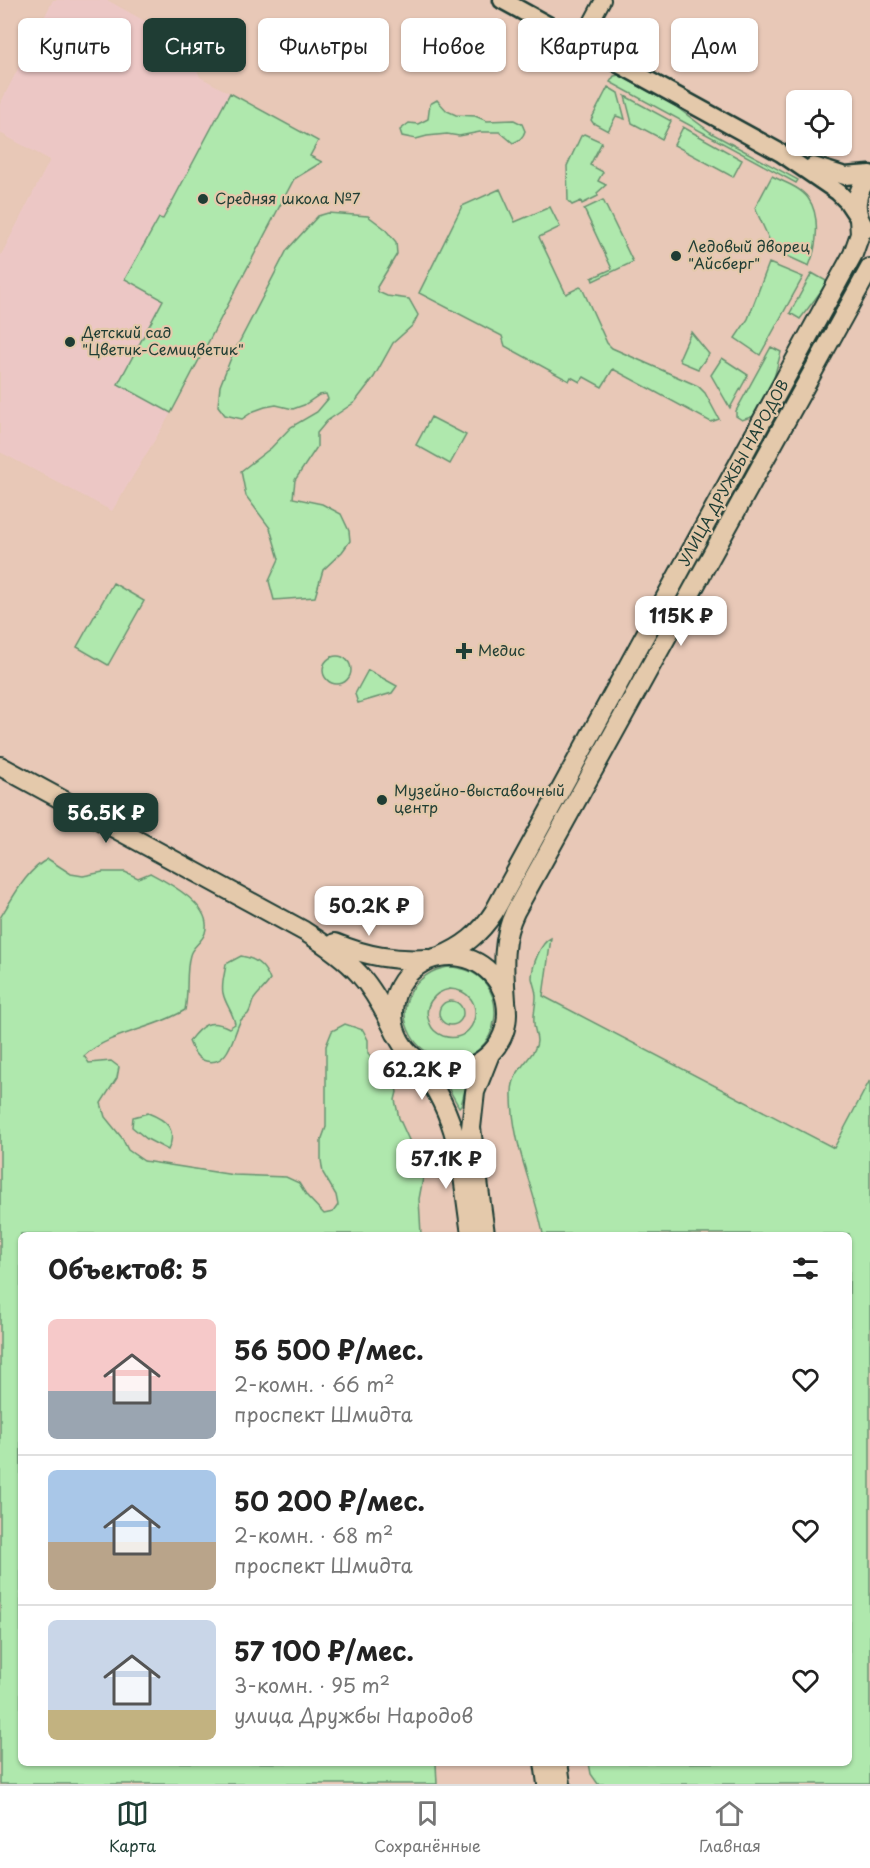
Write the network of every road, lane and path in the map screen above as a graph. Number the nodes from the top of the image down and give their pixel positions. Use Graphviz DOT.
graph roads {
  1 [pos="502,0"];
  2 [pos="603,0"];
  3 [pos="535,18"];
  4 [pos="593,18"];
  5 [pos="633,72"];
  6 [pos="781,153"];
  7 [pos="870,175"];
  8 [pos="859,219"];
  9 [pos="870,234"];
  10 [pos="870,268"];
  11 [pos="0,766"];
  12 [pos="304,931"];
  13 [pos="436,957"];
  14 [pos="506,1000"];
  15 [pos="396,1035"];
  16 [pos="406,1051"];
  17 [pos="491,1053"];
  18 [pos="471,1232"];
  19 [pos="485,1232"];
  20 [pos="545,1766"];
  21 [pos="559,1766"];
  22 [pos="547,1784"];
  23 [pos="561,1784"];
  1 -- 3 [label="street"];
  2 -- 4 [label="street"];
  5 -- 6 [label="street"];
  6 -- 7 [label="street"];
  6 -- 8 [label="street"];
  7 -- 8 [label="main road, УЛИЦА ДРУЖБЫ НАРОДОВ"];
  8 -- 9 [label="main road"];
  8 -- 13 [label="main road, УЛИЦА ДРУЖБЫ НАРОДОВ"];
  10 -- 14 [label="main road, УЛИЦА ДРУЖБЫ НАРОДОВ"];
  11 -- 12 [label="main road"];
  12 -- 13 [label="main road"];
  12 -- 15 [label="main road"];
  13 -- 14 [label="main road"];
  13 -- 15 [label="main road"];
  14 -- 17 [label="main road"];
  15 -- 16 [label="main road"];
  16 -- 17 [label="main road"];
  16 -- 18 [label="main road"];
  17 -- 19 [label="main road"];
  20 -- 22 [label="main road"];
  21 -- 23 [label="main road"];
}
